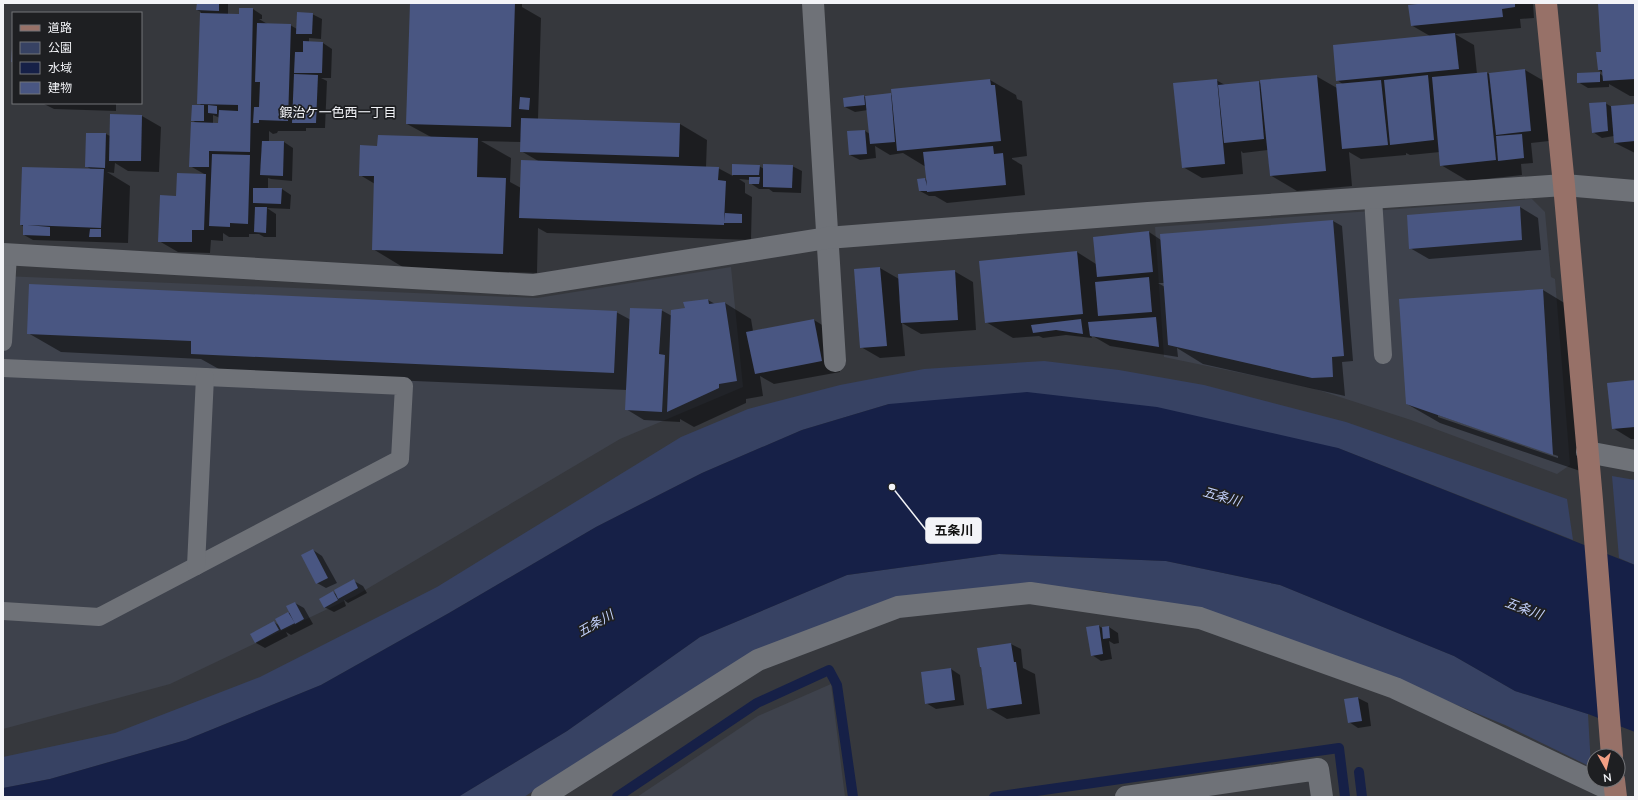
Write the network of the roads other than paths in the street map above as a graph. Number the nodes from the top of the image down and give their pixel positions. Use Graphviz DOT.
graph roads {
  1 [pos="813,3"];
  2 [pos="1546,3"];
  3 [pos="1564,184"];
  4 [pos="1635,191"];
  5 [pos="1373,198"];
  6 [pos="827,238"];
  7 [pos="6,254"];
  8 [pos="3,342"];
  9 [pos="1383,355"];
  10 [pos="835,360"];
  11 [pos="3,368"];
  12 [pos="205,377"];
  13 [pos="1587,452"];
  14 [pos="1635,461"];
  15 [pos="196,566"];
  16 [pos="3,611"];
  17 [pos="1611,748"];
  18 [pos="1615,790"];
  19 [pos="542,797"];
  20 [pos="1126,797"];
  21 [pos="1322,797"];
  1 -- 6 [label="street"];
  2 -- 3 [label="street"];
  3 -- 4 [label="street"];
  3 -- 5 [label="street"];
  3 -- 13 [label="street"];
  5 -- 6 [label="street"];
  5 -- 9 [label="lane"];
  6 -- 7 [label="street"];
  6 -- 10 [label="street"];
  7 -- 8 [label="lane"];
  11 -- 12 [label="lane"];
  12 -- 15 [label="lane"];
  12 -- 15 [label="lane"];
  13 -- 14 [label="street"];
  13 -- 17 [label="street"];
  15 -- 16 [label="lane"];
  18 -- 19 [label="street"];
  20 -- 21 [label="street"];
}
